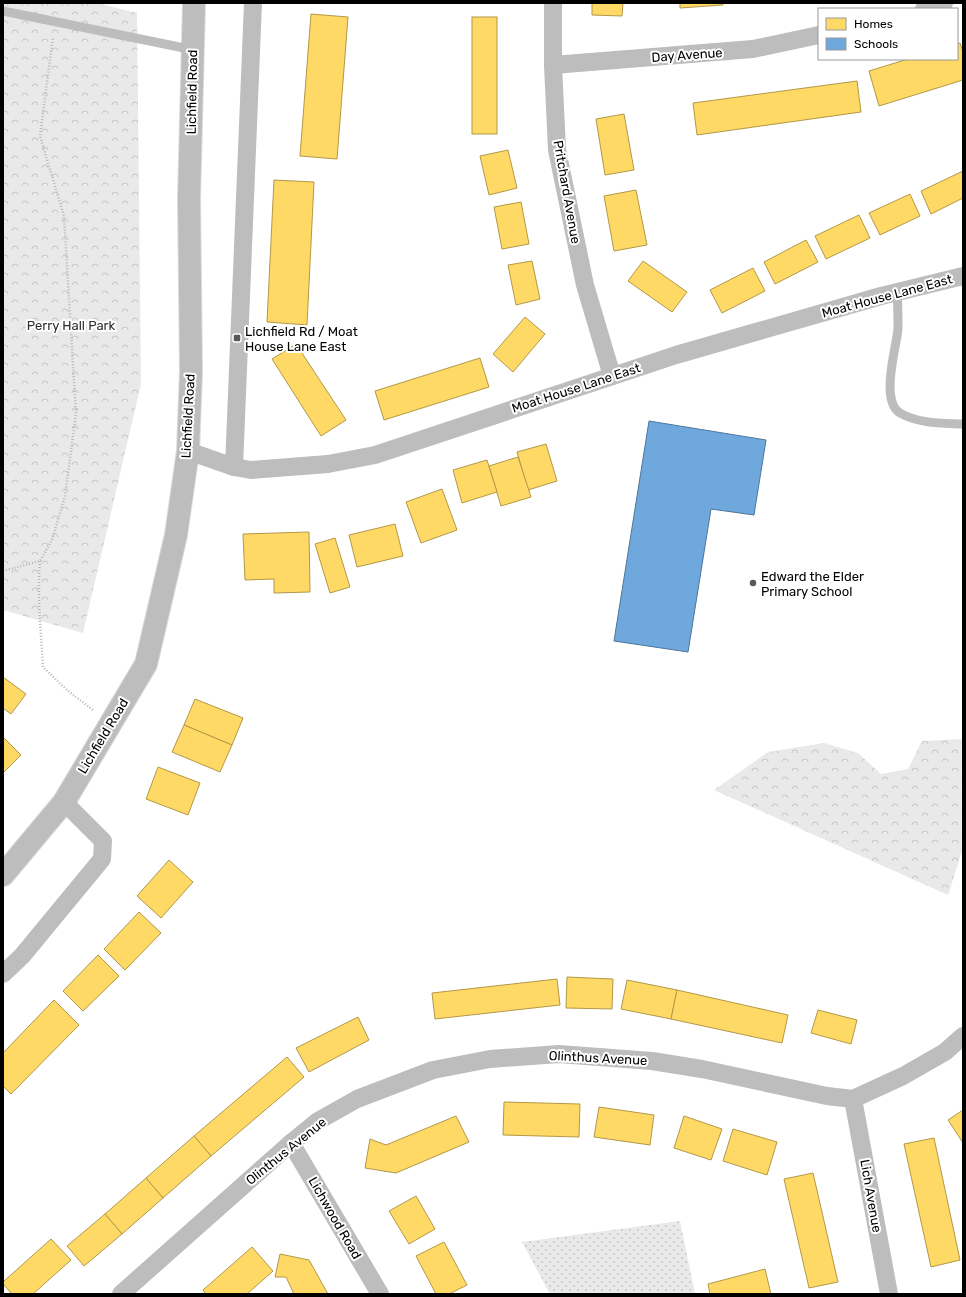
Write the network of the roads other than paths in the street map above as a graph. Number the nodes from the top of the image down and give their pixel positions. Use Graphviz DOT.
graph roads {
  1 [pos="194,3"];
  2 [pos="253,3"];
  3 [pos="553,3"];
  4 [pos="944,3"];
  5 [pos="927,8"];
  6 [pos="3,11"];
  7 [pos="818,35"];
  8 [pos="194,50"];
  9 [pos="553,65"];
  10 [pos="963,276"];
  11 [pos="898,292"];
  12 [pos="612,376"];
  13 [pos="963,424"];
  14 [pos="188,451"];
  15 [pos="234,467"];
  16 [pos="64,802"];
  17 [pos="3,875"];
  18 [pos="3,974"];
  19 [pos="963,1036"];
  20 [pos="853,1099"];
  21 [pos="291,1143"];
  22 [pos="121,1294"];
  23 [pos="380,1294"];
  24 [pos="889,1294"];
  1 -- 8 [label="main road, Lichfield Road"];
  2 -- 15 [label="street"];
  3 -- 9 [label="street, Pritchard Avenue"];
  4 -- 5 [label="street"];
  6 -- 8 [label="lane"];
  7 -- 9 [label="street, Day Avenue"];
  8 -- 14 [label="main road, Lichfield Road"];
  9 -- 12 [label="street, Pritchard Avenue"];
  10 -- 11 [label="street, Moat House Lane East"];
  11 -- 12 [label="street, Moat House Lane East"];
  11 -- 13 [label="lane"];
  12 -- 15 [label="street, Moat House Lane East"];
  14 -- 15 [label="street, Moat House Lane East"];
  14 -- 16 [label="main road, Lichfield Road"];
  16 -- 17 [label="main road, Lichfield Road"];
  16 -- 18 [label="street"];
  19 -- 20 [label="street"];
  20 -- 21 [label="street, Olinthus Avenue"];
  20 -- 24 [label="street, Lich Avenue"];
  21 -- 22 [label="street, Olinthus Avenue"];
  21 -- 23 [label="street, Lichwood Road"];
}
